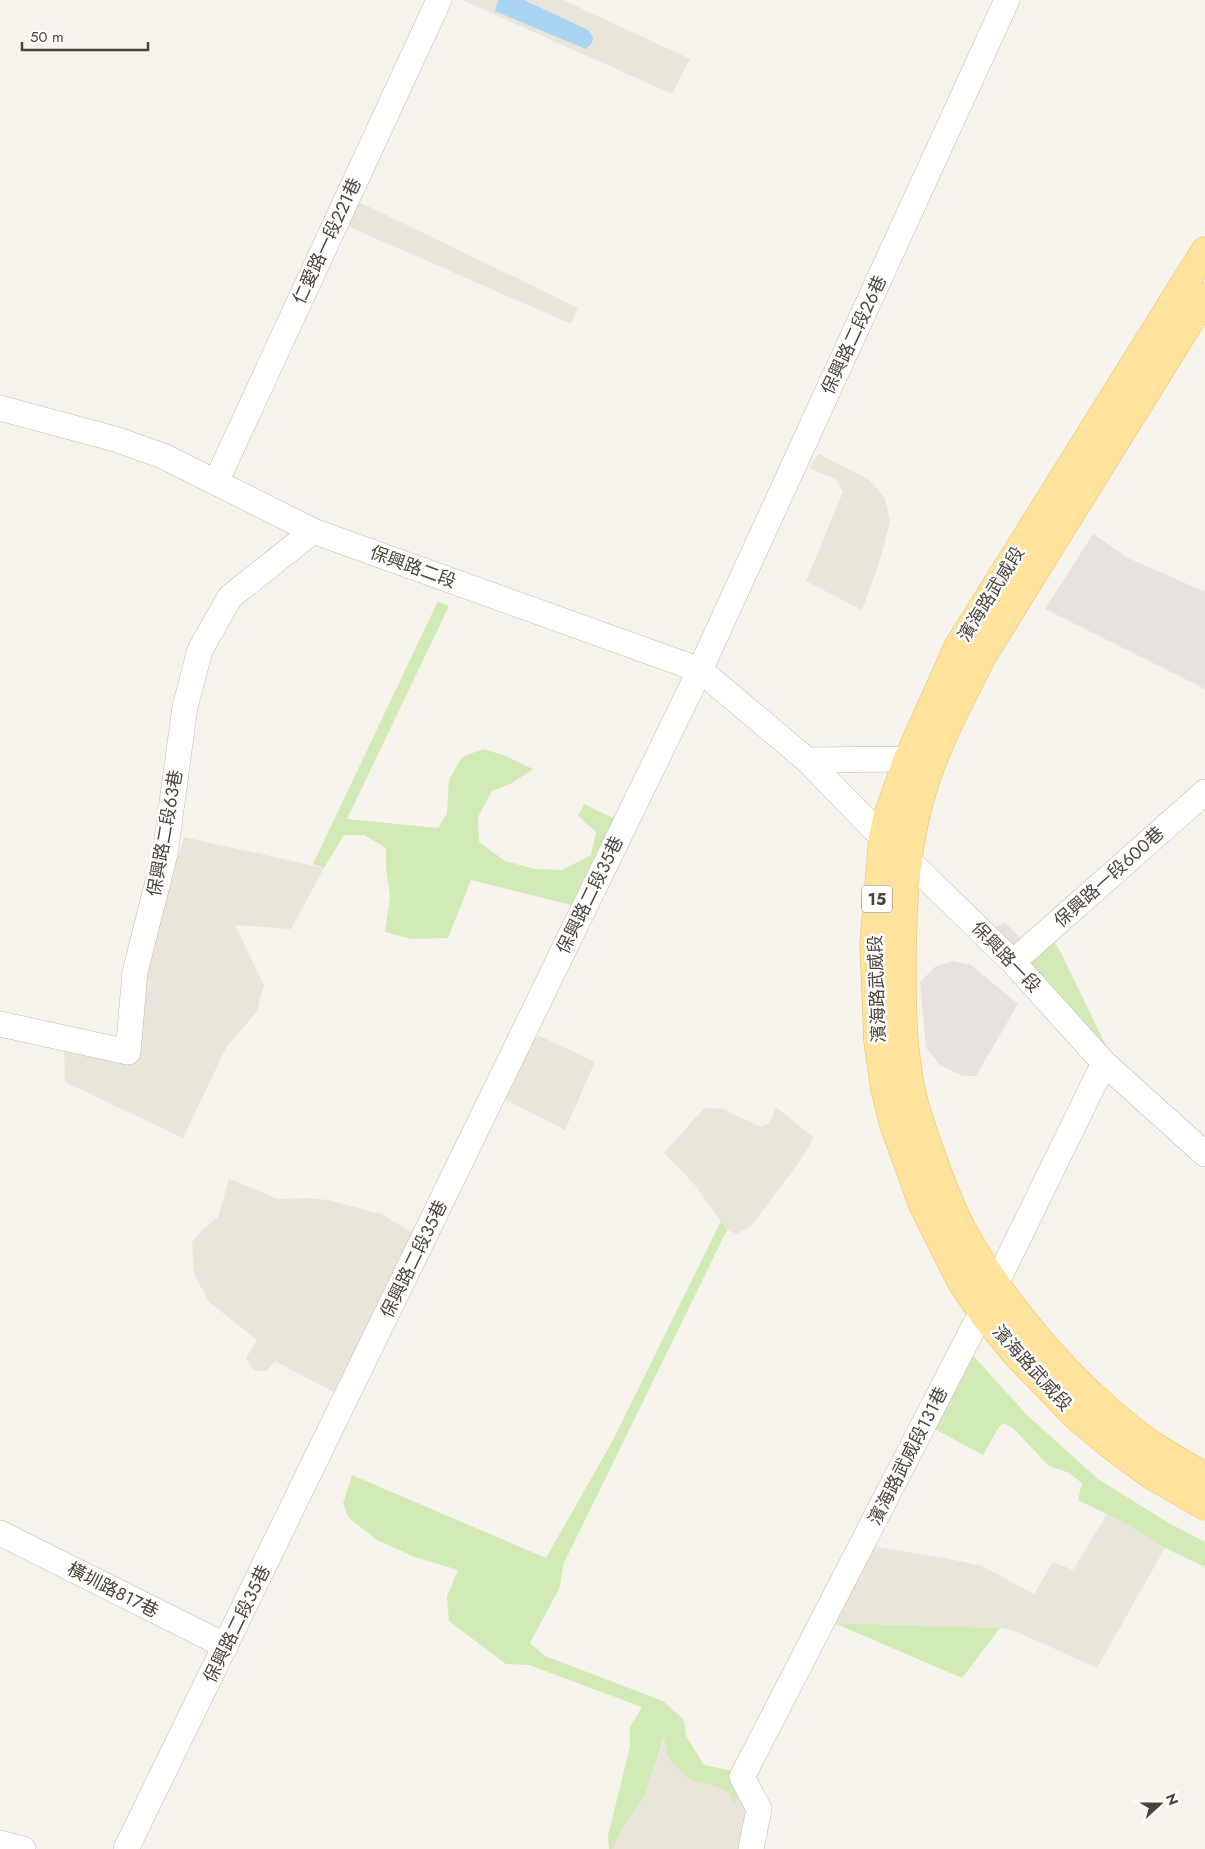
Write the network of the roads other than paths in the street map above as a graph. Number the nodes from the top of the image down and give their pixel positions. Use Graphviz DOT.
graph roads {
  1 [pos="439,0"];
  2 [pos="1007,0"];
  3 [pos="1205,252"];
  4 [pos="1205,297"];
  5 [pos="0,408"];
  6 [pos="216,482"];
  7 [pos="314,531"];
  8 [pos="700,670"];
  9 [pos="908,758"];
  10 [pos="807,760"];
  11 [pos="1205,792"];
  12 [pos="882,838"];
  13 [pos="906,859"];
  14 [pos="1012,962"];
  15 [pos="0,1024"];
  16 [pos="1104,1063"];
  17 [pos="1205,1154"];
  18 [pos="996,1284"];
  19 [pos="982,1312"];
  20 [pos="1205,1477"];
  21 [pos="1205,1506"];
  22 [pos="0,1533"];
  23 [pos="226,1646"];
  24 [pos="0,1843"];
  25 [pos="23,1849"];
  26 [pos="126,1849"];
  27 [pos="751,1849"];
  1 -- 6 [label="street, 仁愛路一段221巷"];
  2 -- 8 [label="street, 保興路二段26巷"];
  3 -- 9 [label="main road, 濱海路武威段 / 15"];
  4 -- 13 [label="main road, 濱海路武威段 / 15"];
  5 -- 6 [label="street, 保興路二段"];
  6 -- 7 [label="street, 保興路二段"];
  7 -- 8 [label="street, 保興路二段"];
  7 -- 15 [label="street, 保興路二段63巷"];
  8 -- 10 [label="street, 保興路二段"];
  8 -- 23 [label="street, 保興路二段35巷"];
  9 -- 10 [label="street"];
  9 -- 12 [label="main road, 濱海路武威段 / 15"];
  10 -- 12 [label="street, 保興路一段"];
  11 -- 14 [label="street, 保興路一段600巷"];
  12 -- 13 [label="street, 保興路一段"];
  12 -- 19 [label="main road, 濱海路武威段 / 15"];
  13 -- 14 [label="street, 保興路一段"];
  13 -- 18 [label="main road, 濱海路武威段 / 15"];
  14 -- 16 [label="street, 保興路一段"];
  16 -- 17 [label="street, 保興路一段"];
  16 -- 18 [label="street, 濱海路武威段131巷"];
  18 -- 19 [label="street, 濱海路武威段131巷"];
  18 -- 20 [label="main road, 濱海路武威段 / 15"];
  19 -- 21 [label="main road, 濱海路武威段 / 15"];
  19 -- 27 [label="street, 濱海路武威段131巷"];
  22 -- 23 [label="street, 橫圳路817巷"];
  23 -- 26 [label="street, 保興路二段35巷"];
  24 -- 25 [label="street"];
}
